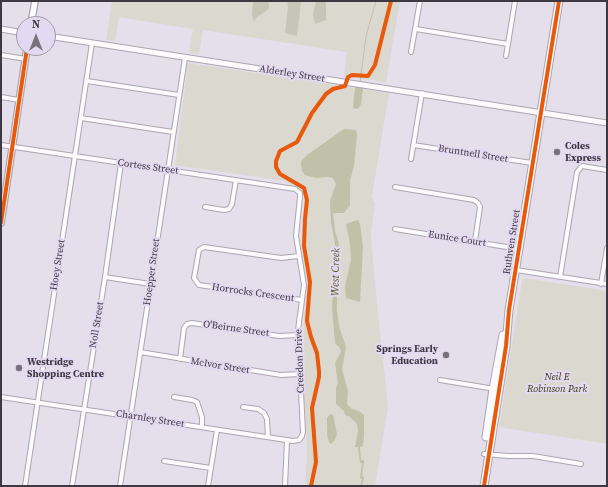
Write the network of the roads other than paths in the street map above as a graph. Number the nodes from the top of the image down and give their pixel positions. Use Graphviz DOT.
graph roads {
  1 [pos="35,1"];
  2 [pos="420,1"];
  3 [pos="516,1"];
  4 [pos="558,1"];
  5 [pos="32,16"];
  6 [pos="1,29"];
  7 [pos="416,29"];
  8 [pos="16,32"];
  9 [pos="56,37"];
  10 [pos="92,43"];
  11 [pos="508,44"];
  12 [pos="411,52"];
  13 [pos="1,55"];
  14 [pos="26,56"];
  15 [pos="506,56"];
  16 [pos="185,58"];
  17 [pos="26,59"];
  18 [pos="87,81"];
  19 [pos="422,93"];
  20 [pos="179,95"];
  21 [pos="1,97"];
  22 [pos="19,100"];
  23 [pos="540,112"];
  24 [pos="81,118"];
  25 [pos="607,123"];
  26 [pos="173,132"];
  27 [pos="1,145"];
  28 [pos="413,145"];
  29 [pos="12,146"];
  30 [pos="74,156"];
  31 [pos="411,159"];
  32 [pos="532,163"];
  33 [pos="121,164"];
  34 [pos="167,170"];
  35 [pos="607,170"];
  36 [pos="236,180"];
  37 [pos="395,187"];
  38 [pos="295,189"];
  39 [pos="205,207"];
  40 [pos="1,223"];
  41 [pos="395,229"];
  42 [pos="475,242"];
  43 [pos="607,248"];
  44 [pos="519,249"];
  45 [pos="299,256"];
  46 [pos="516,270"];
  47 [pos="105,277"];
  48 [pos="560,277"];
  49 [pos="150,284"];
  50 [pos="602,284"];
  51 [pos="607,284"];
  52 [pos="302,300"];
  53 [pos="298,335"];
  54 [pos="140,352"];
  55 [pos="180,359"];
  56 [pos="300,374"];
  57 [pos="440,380"];
  58 [pos="496,389"];
  59 [pos="1,397"];
  60 [pos="174,397"];
  61 [pos="37,402"];
  62 [pos="243,407"];
  63 [pos="84,409"];
  64 [pos="130,416"];
  65 [pos="202,427"];
  66 [pos="217,430"];
  67 [pos="268,437"];
  68 [pos="287,440"];
  69 [pos="299,440"];
  70 [pos="486,454"];
  71 [pos="164,461"];
  72 [pos="581,464"];
  73 [pos="211,468"];
  74 [pos="24,486"];
  75 [pos="72,486"];
  76 [pos="120,486"];
  77 [pos="208,486"];
  78 [pos="285,486"];
  79 [pos="479,486"];
  80 [pos="484,486"];
  1 -- 5 [label="main road"];
  2 -- 7 [label="street"];
  3 -- 11 [label="street"];
  4 -- 23 [label="highway, Ruthven Street"];
  6 -- 8 [label="street"];
  7 -- 11 [label="street"];
  7 -- 12 [label="street"];
  9 -- 10 [label="street, Alderley Street"];
  10 -- 16 [label="street, Alderley Street"];
  10 -- 18 [label="street, Hoey Street"];
  11 -- 15 [label="street"];
  13 -- 17 [label="street"];
  14 -- 17 [label="main road"];
  16 -- 19 [label="street, Alderley Street"];
  16 -- 20 [label="street, Hoepper Street"];
  17 -- 22 [label="main road"];
  18 -- 20 [label="street"];
  18 -- 24 [label="street, Hoey Street"];
  19 -- 23 [label="street, Alderley Street"];
  19 -- 28 [label="street"];
  20 -- 26 [label="street, Hoepper Street"];
  21 -- 22 [label="street"];
  22 -- 29 [label="main road"];
  23 -- 25 [label="street, Alderley Street"];
  23 -- 32 [label="highway, Ruthven Street"];
  24 -- 26 [label="street"];
  24 -- 30 [label="street, Hoey Street"];
  26 -- 34 [label="street, Hoepper Street"];
  27 -- 29 [label="street, Cortess Street"];
  28 -- 31 [label="street"];
  28 -- 32 [label="street, Bruntnell Street"];
  29 -- 30 [label="street, Cortess Street"];
  29 -- 40 [label="main road"];
  30 -- 33 [label="street, Cortess Street"];
  30 -- 61 [label="street, Hoey Street"];
  32 -- 44 [label="highway, Ruthven Street"];
  33 -- 34 [label="street, Cortess Street"];
  33 -- 47 [label="street, Noll Street"];
  34 -- 36 [label="street, Cortess Street"];
  34 -- 49 [label="street, Hoepper Street"];
  35 -- 48 [label="street"];
  36 -- 38 [label="street, Cortess Street"];
  36 -- 39 [label="street"];
  37 -- 42 [label="street"];
  38 -- 45 [label="street, Creedon Drive"];
  41 -- 42 [label="street, Eunice Court"];
  42 -- 44 [label="street, Eunice Court"];
  43 -- 50 [label="street"];
  44 -- 46 [label="highway, Ruthven Street"];
  45 -- 52 [label="street, Creedon Drive"];
  45 -- 52 [label="street, Horrocks Crescent"];
  46 -- 48 [label="street"];
  46 -- 58 [label="highway, Ruthven Street"];
  47 -- 49 [label="street"];
  47 -- 63 [label="street, Noll Street"];
  48 -- 50 [label="street"];
  49 -- 54 [label="street, Hoepper Street"];
  50 -- 51 [label="street"];
  52 -- 53 [label="street, Creedon Drive"];
  53 -- 55 [label="street, O'Beirne Street"];
  53 -- 56 [label="street, Creedon Drive"];
  54 -- 55 [label="street, McIvor Street"];
  54 -- 64 [label="street, Hoepper Street"];
  55 -- 56 [label="street, McIvor Street"];
  56 -- 69 [label="street, Creedon Drive"];
  57 -- 58 [label="street"];
  58 -- 70 [label="highway, Ruthven Street"];
  59 -- 61 [label="street, Charnley Street"];
  60 -- 65 [label="street"];
  61 -- 63 [label="street, Charnley Street"];
  61 -- 74 [label="street, Hoey Street"];
  62 -- 67 [label="street"];
  63 -- 64 [label="street, Charnley Street"];
  63 -- 75 [label="street, Noll Street"];
  64 -- 65 [label="street, Charnley Street"];
  64 -- 76 [label="street, Hoepper Street"];
  65 -- 66 [label="street, Charnley Street"];
  66 -- 67 [label="street, Charnley Street"];
  66 -- 73 [label="street"];
  67 -- 68 [label="street, Charnley Street"];
  68 -- 69 [label="street, Charnley Street"];
  68 -- 78 [label="street"];
  70 -- 72 [label="street"];
  70 -- 79 [label="highway, Ruthven Street"];
  70 -- 80 [label="highway, Ruthven Street"];
  71 -- 73 [label="street"];
  73 -- 77 [label="street"];
}
